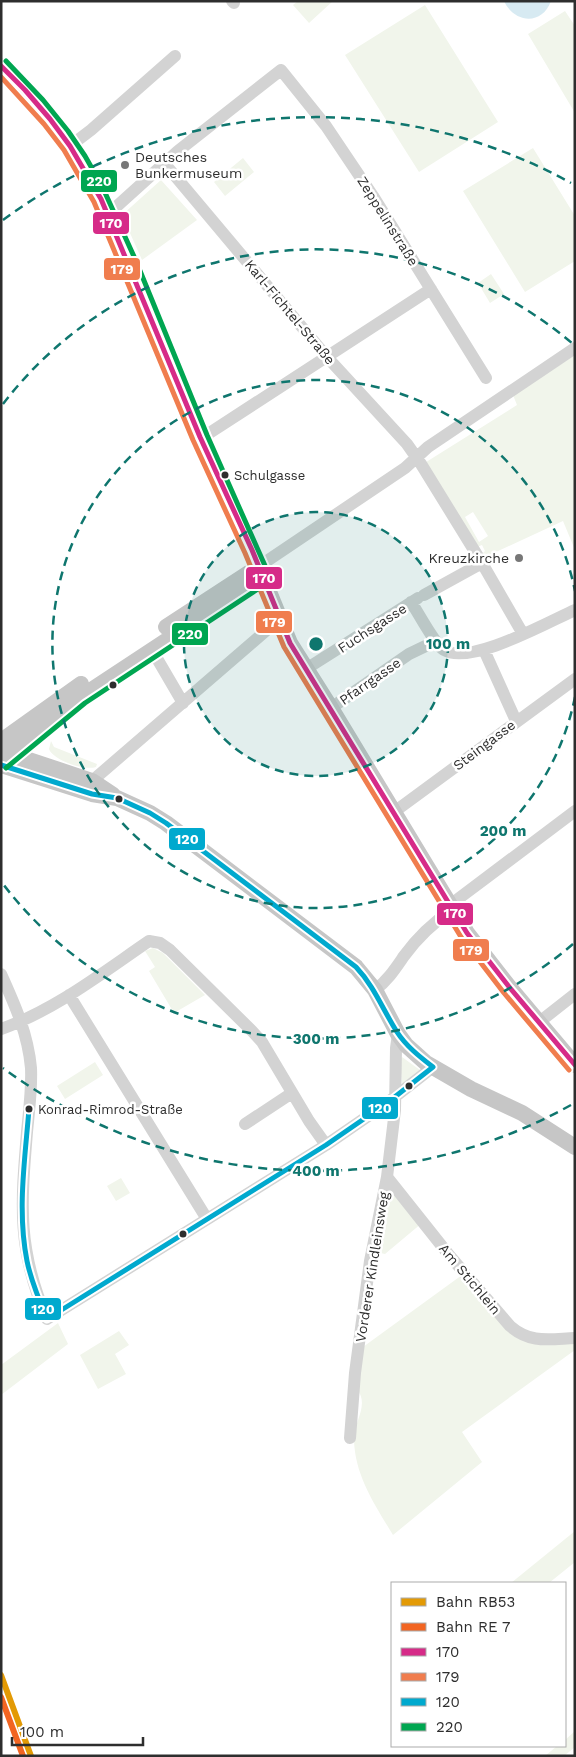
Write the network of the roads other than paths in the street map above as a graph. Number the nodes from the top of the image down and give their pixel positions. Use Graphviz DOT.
graph roads {
  1 [pos="175,56"];
  2 [pos="1,66"];
  3 [pos="70,146"];
  4 [pos="165,164"];
  5 [pos="107,211"];
  6 [pos="431,289"];
  7 [pos="575,348"];
  8 [pos="327,357"];
  9 [pos="486,378"];
  10 [pos="200,437"];
  11 [pos="416,458"];
  12 [pos="482,563"];
  13 [pos="260,572"];
  14 [pos="418,598"];
  15 [pos="575,610"];
  16 [pos="280,622"];
  17 [pos="523,634"];
  18 [pos="436,641"];
  19 [pos="152,650"];
  20 [pos="484,650"];
  21 [pos="306,669"];
  22 [pos="575,679"];
  23 [pos="183,703"];
  24 [pos="331,708"];
  25 [pos="516,721"];
  26 [pos="42,729"];
  27 [pos="3,755"];
  28 [pos="50,766"];
  29 [pos="92,781"];
  30 [pos="117,798"];
  31 [pos="575,811"];
  32 [pos="394,812"];
  33 [pos="451,907"];
  34 [pos="1,974"];
  35 [pos="376,990"];
  36 [pos="575,994"];
  37 [pos="69,995"];
  38 [pos="22,1022"];
  39 [pos="538,1023"];
  40 [pos="1,1029"];
  41 [pos="398,1034"];
  42 [pos="575,1066"];
  43 [pos="432,1067"];
  44 [pos="292,1093"];
  45 [pos="396,1096"];
  46 [pos="245,1124"];
  47 [pos="326,1145"];
  48 [pos="575,1147"];
  49 [pos="387,1178"];
  50 [pos="207,1219"];
  51 [pos="575,1338"];
  52 [pos="350,1438"];
  1 -- 3 [label="street"];
  2 -- 3 [label="main road"];
  3 -- 5 [label="main road"];
  4 -- 5 [label="street"];
  4 -- 6 [label="street, Zeppelinstraße"];
  4 -- 8 [label="street, Karl-Fichtel-Straße"];
  5 -- 10 [label="main road"];
  6 -- 8 [label="street"];
  6 -- 9 [label="street, Zeppelinstraße"];
  7 -- 11 [label="street"];
  8 -- 10 [label="street"];
  8 -- 11 [label="street, Karl-Fichtel-Straße"];
  10 -- 13 [label="main road"];
  11 -- 12 [label="street, Karl-Fichtel-Straße"];
  11 -- 13 [label="street"];
  12 -- 14 [label="street, Fuchsgasse"];
  12 -- 17 [label="street, Karl-Fichtel-Straße"];
  13 -- 16 [label="main road"];
  13 -- 19 [label="main road"];
  13 -- 27 [label="main road"];
  14 -- 18 [label="street, Fuchsgasse"];
  14 -- 21 [label="street, Fuchsgasse"];
  15 -- 17 [label="street"];
  16 -- 21 [label="main road"];
  16 -- 23 [label="street"];
  17 -- 20 [label="street"];
  18 -- 20 [label="street"];
  18 -- 24 [label="street, Pfarrgasse"];
  19 -- 23 [label="street"];
  19 -- 26 [label="main road"];
  20 -- 25 [label="street"];
  21 -- 24 [label="main road"];
  22 -- 25 [label="street, Steingasse"];
  23 -- 29 [label="street"];
  24 -- 32 [label="main road"];
  25 -- 32 [label="street, Steingasse"];
  26 -- 27 [label="main road"];
  26 -- 28 [label="main road"];
  27 -- 28 [label="main road"];
  27 -- 30 [label="main road"];
  28 -- 29 [label="main road"];
  29 -- 30 [label="main road"];
  30 -- 35 [label="main road"];
  31 -- 33 [label="street"];
  32 -- 33 [label="main road"];
  33 -- 35 [label="street"];
  33 -- 39 [label="main road"];
  34 -- 38 [label="street"];
  35 -- 41 [label="main road"];
  36 -- 39 [label="street"];
  37 -- 38 [label="street"];
  37 -- 44 [label="street"];
  37 -- 50 [label="street"];
  38 -- 40 [label="street"];
  38 -- 50 [label="street"];
  39 -- 42 [label="main road"];
  41 -- 43 [label="main road"];
  41 -- 45 [label="street, Vorderer Kindleinsweg"];
  43 -- 45 [label="street"];
  43 -- 48 [label="main road"];
  44 -- 46 [label="street"];
  44 -- 47 [label="street"];
  45 -- 47 [label="street"];
  45 -- 49 [label="street, Vorderer Kindleinsweg"];
  47 -- 50 [label="street"];
  49 -- 51 [label="street, Am Stichlein"];
  49 -- 52 [label="street, Vorderer Kindleinsweg"];
}
